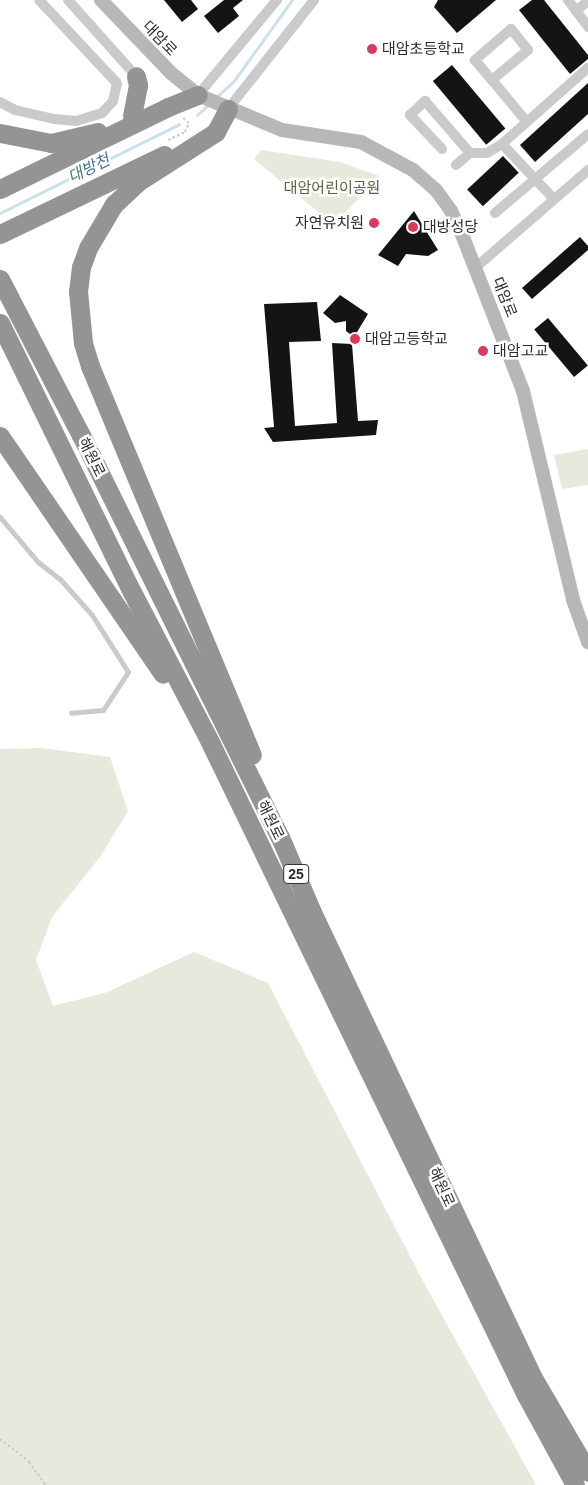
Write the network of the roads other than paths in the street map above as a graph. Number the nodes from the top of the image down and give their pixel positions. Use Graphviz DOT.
graph roads {
  1 [pos="39,0"];
  2 [pos="68,0"];
  3 [pos="101,0"];
  4 [pos="277,0"];
  5 [pos="314,0"];
  6 [pos="568,0"];
  7 [pos="588,1"];
  8 [pos="576,11"];
  9 [pos="588,27"];
  10 [pos="588,69"];
  11 [pos="136,76"];
  12 [pos="492,80"];
  13 [pos="198,95"];
  14 [pos="0,102"];
  15 [pos="228,109"];
  16 [pos="132,116"];
  17 [pos="526,121"];
  18 [pos="0,133"];
  19 [pos="588,134"];
  20 [pos="189,139"];
  21 [pos="502,144"];
  22 [pos="442,149"];
  23 [pos="470,154"];
  24 [pos="456,166"];
  25 [pos="588,170"];
  26 [pos="535,179"];
  27 [pos="0,189"];
  28 [pos="554,199"];
  29 [pos="495,213"];
  30 [pos="0,234"];
  31 [pos="475,268"];
  32 [pos="0,278"];
  33 [pos="0,323"];
  34 [pos="0,436"];
  35 [pos="0,517"];
  36 [pos="588,642"];
  37 [pos="71,713"];
  38 [pos="210,742"];
  39 [pos="280,837"];
  40 [pos="588,1472"];
  41 [pos="575,1485"];
  1 -- 14 [label="street"];
  2 -- 11 [label="street"];
  3 -- 13 [label="street, 대암로"];
  4 -- 13 [label="street"];
  5 -- 15 [label="street"];
  6 -- 8 [label="street"];
  7 -- 8 [label="street"];
  8 -- 9 [label="street"];
  10 -- 17 [label="street"];
  11 -- 16 [label="highway"];
  12 -- 12 [label="street"];
  12 -- 17 [label="street"];
  13 -- 15 [label="street, 대암로"];
  13 -- 16 [label="highway"];
  13 -- 27 [label="highway"];
  15 -- 20 [label="highway"];
  15 -- 31 [label="street, 대암로"];
  16 -- 18 [label="highway"];
  17 -- 21 [label="street"];
  19 -- 26 [label="street"];
  20 -- 30 [label="highway"];
  20 -- 39 [label="highway"];
  21 -- 23 [label="street"];
  21 -- 26 [label="street"];
  22 -- 23 [label="street"];
  23 -- 24 [label="street"];
  25 -- 28 [label="street"];
  26 -- 28 [label="street"];
  26 -- 29 [label="street"];
  28 -- 31 [label="street"];
  31 -- 36 [label="street, 대암로"];
  32 -- 39 [label="highway, 해원로 / 25"];
  33 -- 38 [label="highway, 해원로 / 25"];
  34 -- 38 [label="highway"];
  35 -- 37 [label="lane"];
  38 -- 41 [label="highway, 해원로 / 25"];
  39 -- 40 [label="highway, 해원로 / 25"];
}
